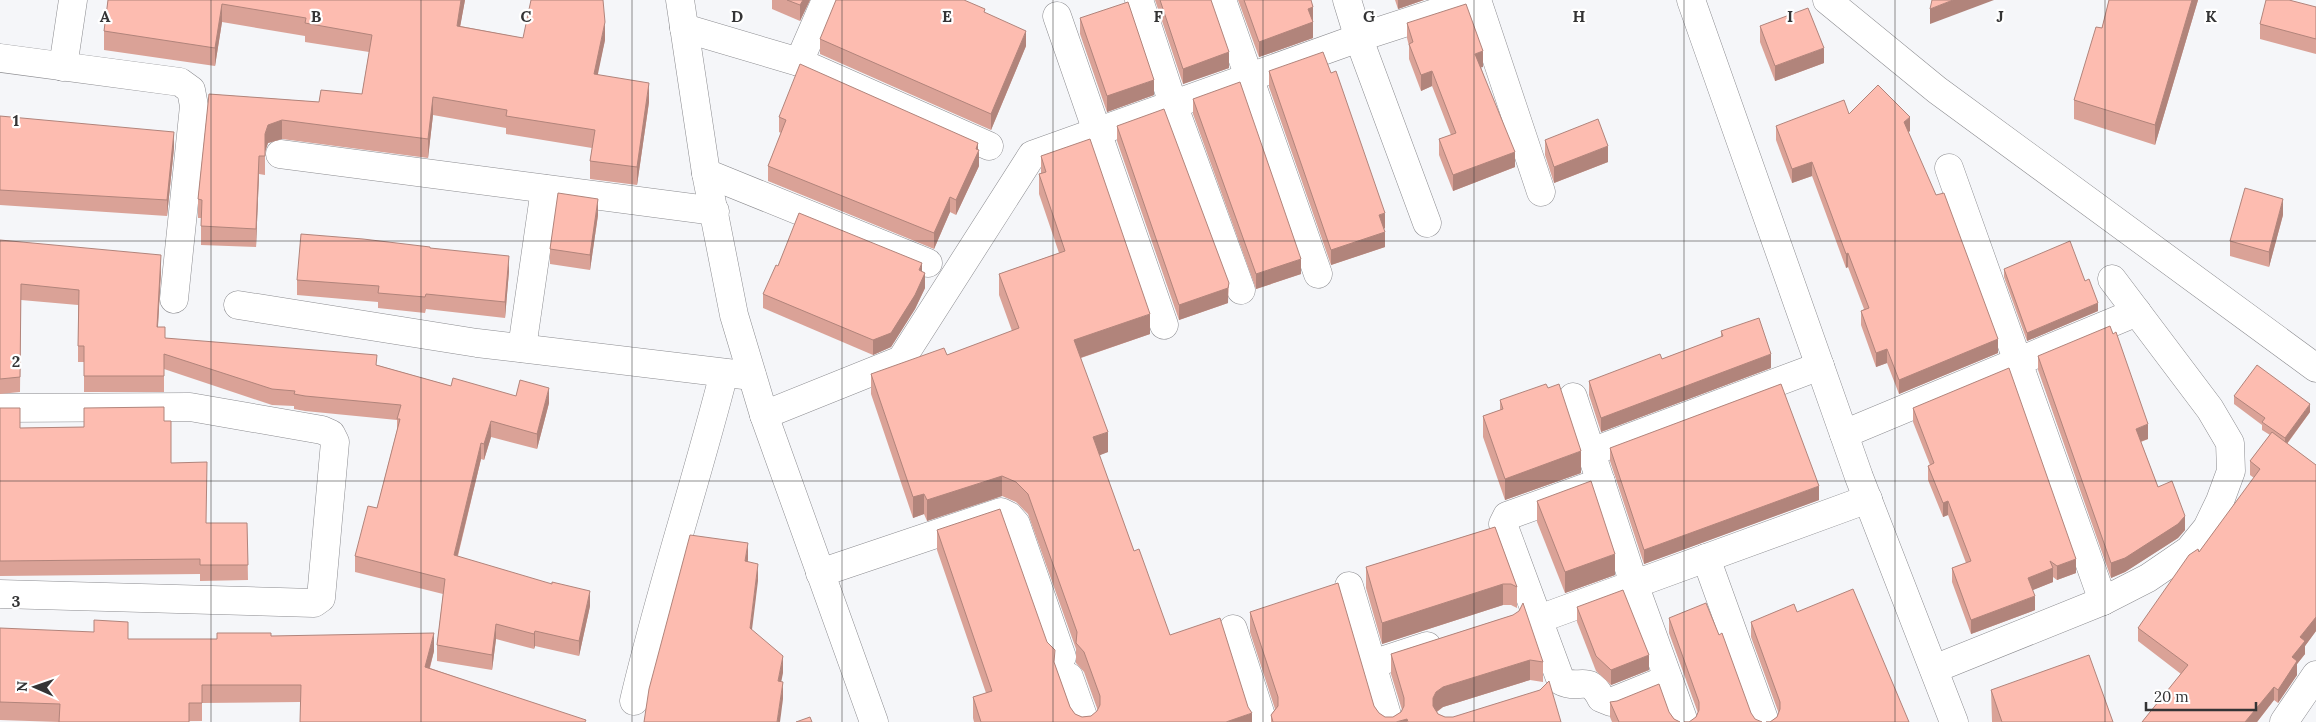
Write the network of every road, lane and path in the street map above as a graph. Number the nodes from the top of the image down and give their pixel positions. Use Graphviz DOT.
graph roads {
  1 [pos="72,0"];
  2 [pos="680,0"];
  3 [pos="826,0"];
  4 [pos="1139,0"];
  5 [pos="1222,0"];
  6 [pos="1347,0"];
  7 [pos="1476,0"];
  8 [pos="1692,0"];
  9 [pos="1827,0"];
  10 [pos="1057,16"];
  11 [pos="684,28"];
  12 [pos="1359,39"];
  13 [pos="0,58"];
  14 [pos="799,62"];
  15 [pos="63,67"];
  16 [pos="1249,77"];
  17 [pos="1173,104"];
  18 [pos="1096,131"];
  19 [pos="989,146"];
  20 [pos="280,154"];
  21 [pos="1949,168"];
  22 [pos="706,172"];
  23 [pos="545,189"];
  24 [pos="1541,192"];
  25 [pos="715,211"];
  26 [pos="1427,223"];
  27 [pos="928,263"];
  28 [pos="1318,274"];
  29 [pos="2112,279"];
  30 [pos="1241,290"];
  31 [pos="174,299"];
  32 [pos="238,305"];
  33 [pos="2137,312"];
  34 [pos="1164,325"];
  35 [pos="522,348"];
  36 [pos="2018,361"];
  37 [pos="1820,366"];
  38 [pos="2316,368"];
  39 [pos="724,373"];
  40 [pos="752,376"];
  41 [pos="1572,397"];
  42 [pos="0,408"];
  43 [pos="764,415"];
  44 [pos="1844,434"];
  45 [pos="1591,452"];
  46 [pos="1601,482"];
  47 [pos="1868,499"];
  48 [pos="1706,558"];
  49 [pos="820,573"];
  50 [pos="1634,584"];
  51 [pos="1349,586"];
  52 [pos="0,594"];
  53 [pos="2103,601"];
  54 [pos="1539,619"];
  55 [pos="1233,629"];
  56 [pos="1453,637"];
  57 [pos="1372,664"];
  58 [pos="1934,669"];
  59 [pos="2316,675"];
  60 [pos="1668,679"];
  61 [pos="634,701"];
  62 [pos="874,722"];
  63 [pos="1085,722"];
  64 [pos="1263,722"];
  65 [pos="1389,722"];
  66 [pos="1684,722"];
  67 [pos="1764,722"];
  68 [pos="1954,722"];
  69 [pos="2284,722"];
  1 -- 15 [label="street"];
  2 -- 11 [label="street"];
  3 -- 14 [label="street"];
  4 -- 17 [label="street"];
  5 -- 16 [label="street"];
  6 -- 12 [label="street"];
  7 -- 12 [label="street"];
  7 -- 24 [label="street"];
  8 -- 37 [label="street"];
  9 -- 38 [label="street"];
  10 -- 18 [label="street"];
  11 -- 14 [label="street"];
  11 -- 22 [label="street"];
  12 -- 16 [label="street"];
  12 -- 26 [label="street"];
  13 -- 15 [label="street"];
  14 -- 19 [label="street"];
  15 -- 31 [label="street"];
  16 -- 17 [label="street"];
  16 -- 28 [label="street"];
  17 -- 18 [label="street"];
  17 -- 30 [label="street"];
  18 -- 34 [label="street"];
  18 -- 43 [label="street"];
  20 -- 23 [label="street"];
  21 -- 36 [label="street"];
  22 -- 25 [label="street"];
  22 -- 27 [label="street"];
  23 -- 25 [label="street"];
  23 -- 35 [label="street"];
  25 -- 40 [label="street"];
  29 -- 33 [label="street"];
  32 -- 35 [label="street"];
  33 -- 36 [label="street"];
  33 -- 53 [label="street"];
  35 -- 39 [label="street"];
  36 -- 44 [label="street"];
  36 -- 53 [label="street"];
  37 -- 44 [label="street"];
  37 -- 45 [label="street"];
  39 -- 40 [label="street"];
  39 -- 61 [label="street"];
  40 -- 43 [label="street"];
  41 -- 45 [label="street"];
  42 -- 52 [label="street"];
  43 -- 49 [label="street"];
  44 -- 47 [label="street"];
  45 -- 46 [label="street"];
  46 -- 50 [label="street"];
  46 -- 54 [label="street"];
  47 -- 48 [label="street"];
  47 -- 58 [label="street"];
  48 -- 50 [label="street"];
  48 -- 67 [label="street"];
  49 -- 62 [label="street"];
  49 -- 63 [label="street"];
  50 -- 54 [label="street"];
  50 -- 60 [label="street"];
  51 -- 57 [label="street"];
  53 -- 58 [label="street"];
  54 -- 60 [label="street"];
  55 -- 64 [label="street"];
  56 -- 57 [label="street"];
  57 -- 65 [label="street"];
  58 -- 68 [label="street"];
  59 -- 69 [label="street"];
  60 -- 66 [label="street"];
}
